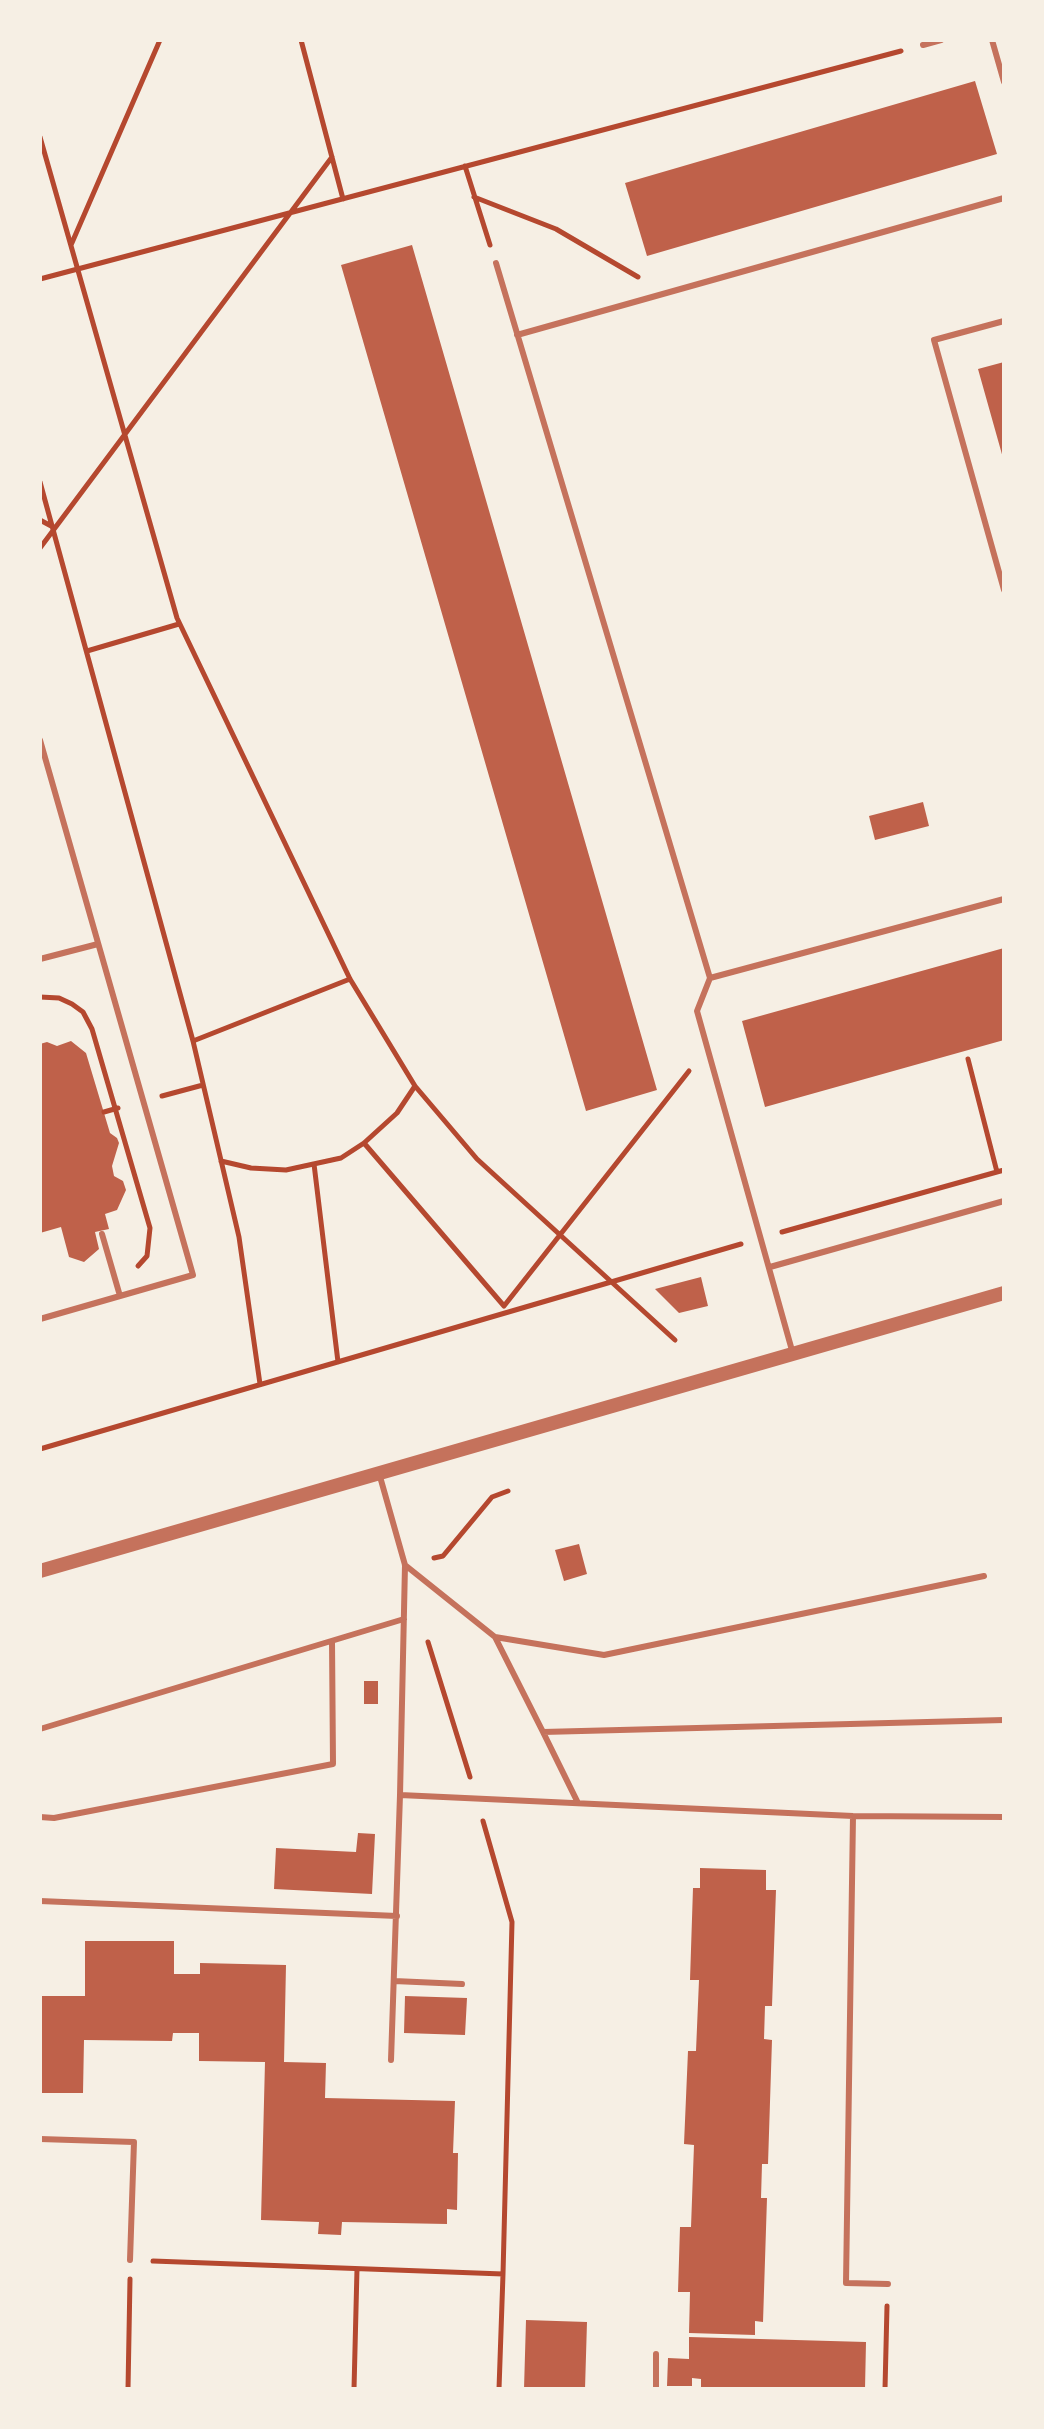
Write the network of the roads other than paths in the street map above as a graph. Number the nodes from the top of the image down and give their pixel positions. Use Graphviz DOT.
graph roads {
  1 [pos="941,40"];
  2 [pos="992,40"];
  3 [pos="923,45"];
  4 [pos="1004,82"];
  5 [pos="1004,198"];
  6 [pos="496,263"];
  7 [pos="1004,321"];
  8 [pos="517,335"];
  9 [pos="1004,590"];
  10 [pos="40,740"];
  11 [pos="1004,899"];
  12 [pos="98,944"];
  13 [pos="40,959"];
  14 [pos="710,978"];
  15 [pos="1004,1201"];
  16 [pos="102,1234"];
  17 [pos="770,1267"];
  18 [pos="1004,1293"];
  19 [pos="120,1296"];
  20 [pos="40,1319"];
  21 [pos="793,1354"];
  22 [pos="379,1473"];
  23 [pos="405,1565"];
  24 [pos="40,1571"];
  25 [pos="984,1576"];
  26 [pos="404,1619"];
  27 [pos="495,1637"];
  28 [pos="332,1641"];
  29 [pos="1004,1720"];
  30 [pos="40,1729"];
  31 [pos="543,1732"];
  32 [pos="400,1795"];
  33 [pos="578,1803"];
  34 [pos="853,1816"];
  35 [pos="40,1817"];
  36 [pos="1004,1817"];
  37 [pos="40,1901"];
  38 [pos="397,1916"];
  39 [pos="394,1981"];
  40 [pos="462,1984"];
  41 [pos="391,2060"];
  42 [pos="40,2139"];
  43 [pos="130,2260"];
  44 [pos="888,2284"];
  45 [pos="656,2354"];
  46 [pos="656,2389"];
  1 -- 3 [label="lane"];
  2 -- 4 [label="lane"];
  5 -- 8 [label="lane"];
  6 -- 8 [label="lane"];
  7 -- 9 [label="lane"];
  8 -- 14 [label="lane"];
  10 -- 12 [label="lane"];
  11 -- 14 [label="lane"];
  12 -- 13 [label="lane"];
  12 -- 19 [label="lane"];
  14 -- 17 [label="lane"];
  15 -- 17 [label="lane"];
  16 -- 19 [label="lane"];
  17 -- 21 [label="lane"];
  18 -- 21 [label="street"];
  19 -- 20 [label="lane"];
  21 -- 22 [label="street"];
  22 -- 23 [label="lane"];
  22 -- 24 [label="street"];
  23 -- 26 [label="lane"];
  23 -- 27 [label="lane"];
  25 -- 27 [label="lane"];
  26 -- 28 [label="lane"];
  26 -- 32 [label="lane"];
  27 -- 31 [label="lane"];
  28 -- 30 [label="lane"];
  28 -- 35 [label="lane"];
  29 -- 31 [label="lane"];
  31 -- 33 [label="lane"];
  32 -- 33 [label="lane"];
  32 -- 38 [label="lane"];
  33 -- 34 [label="lane"];
  34 -- 36 [label="lane"];
  34 -- 44 [label="lane"];
  37 -- 38 [label="lane"];
  38 -- 39 [label="lane"];
  39 -- 40 [label="lane"];
  39 -- 41 [label="lane"];
  42 -- 43 [label="lane"];
  45 -- 46 [label="lane"];
}
